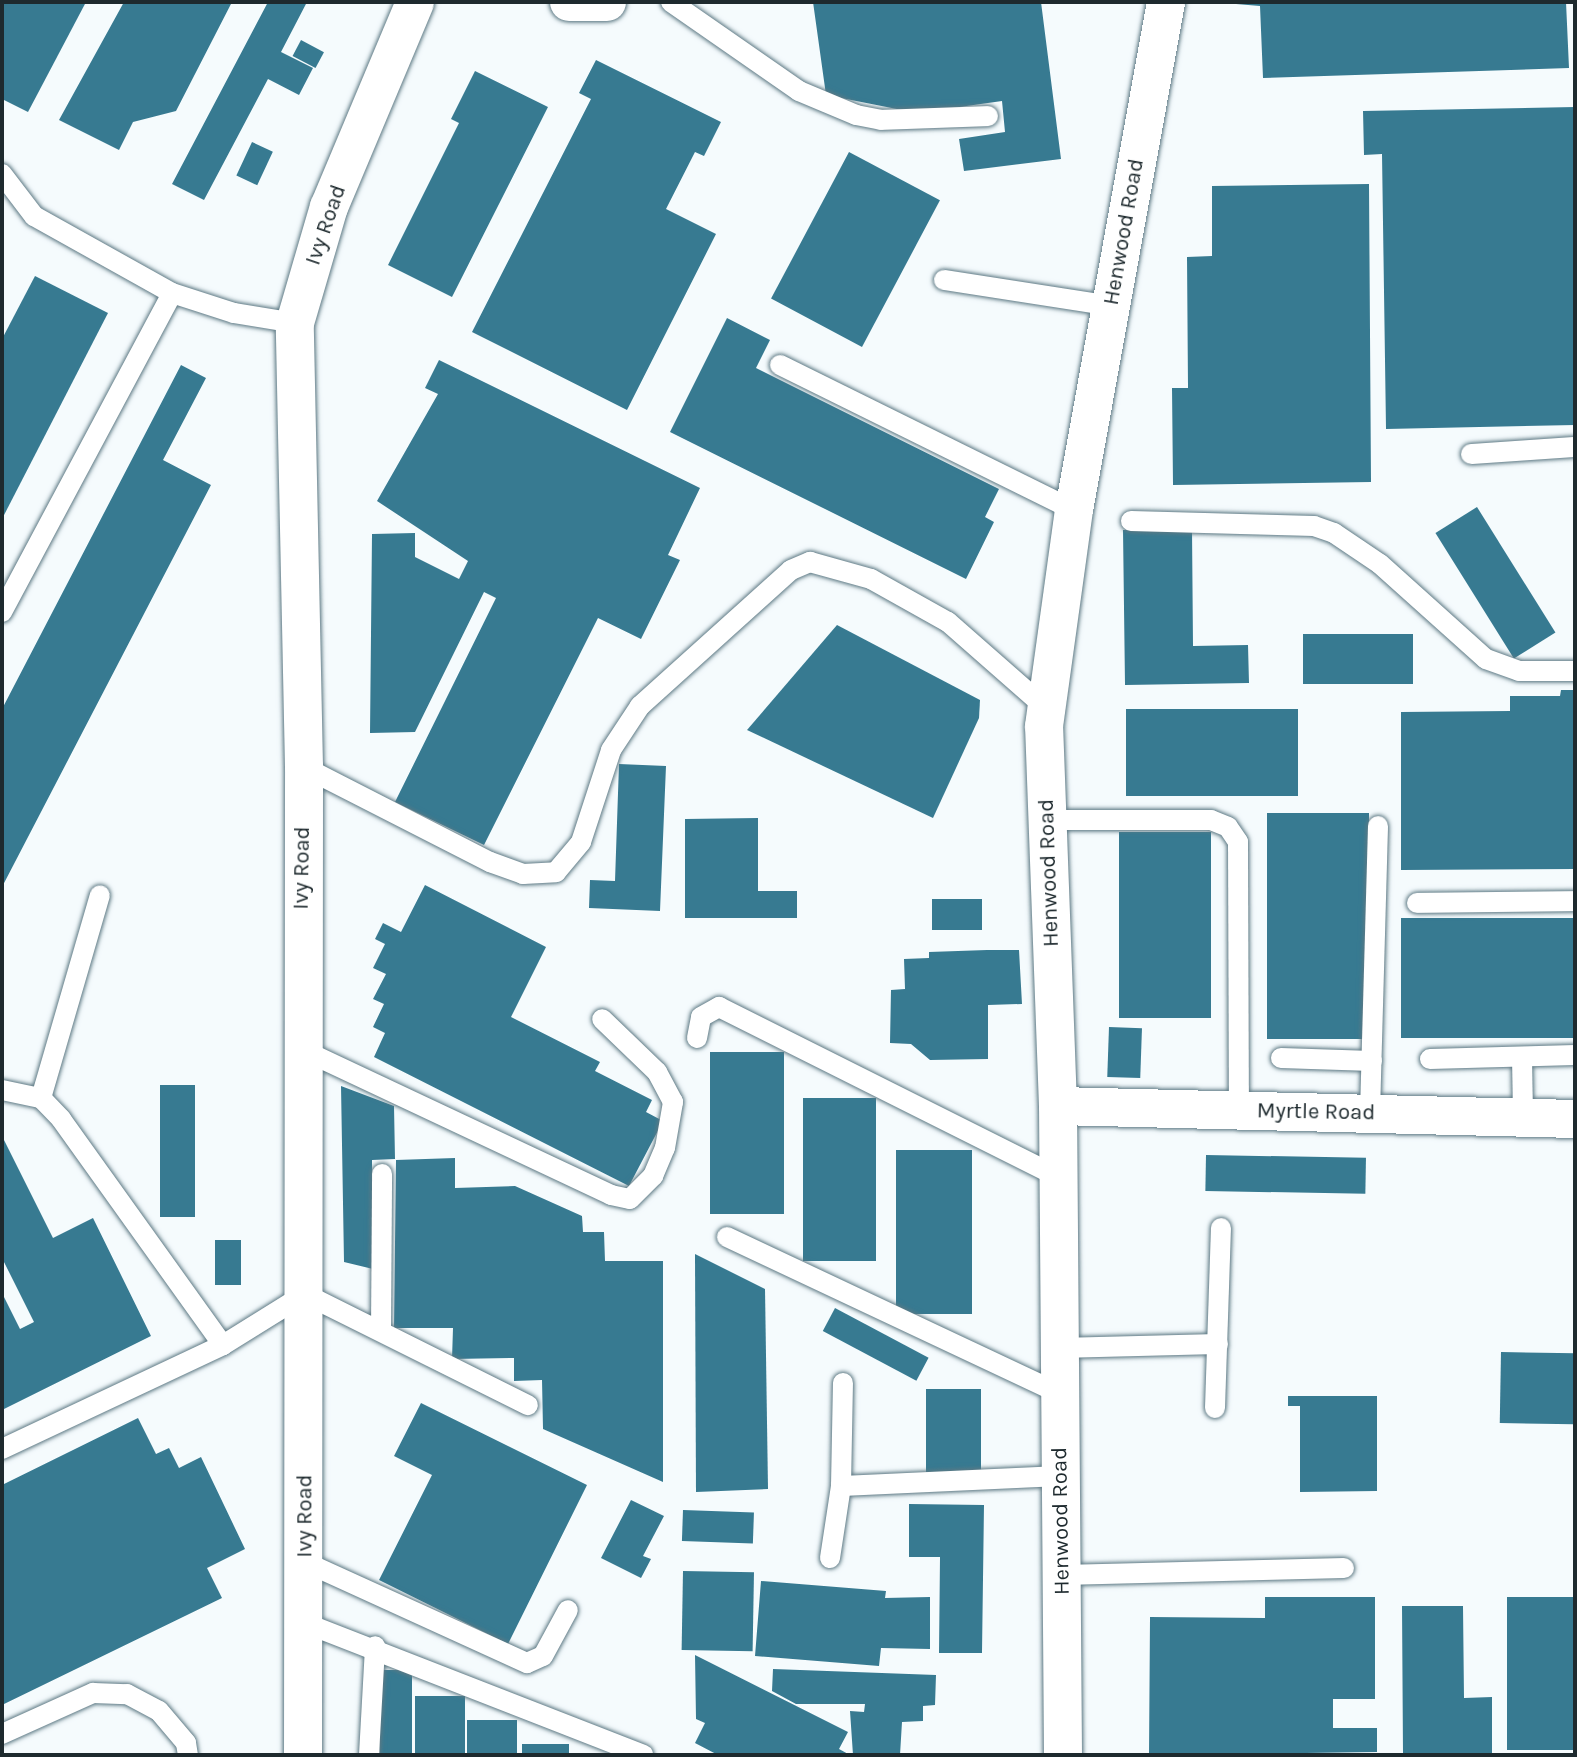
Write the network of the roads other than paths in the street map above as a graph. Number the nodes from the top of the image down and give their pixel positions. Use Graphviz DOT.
graph roads {
  1 [pos="415,2"];
  2 [pos="569,2"];
  3 [pos="607,2"];
  4 [pos="671,2"];
  5 [pos="1166,2"];
  6 [pos="988,116"];
  7 [pos="4,187"];
  8 [pos="944,280"];
  9 [pos="172,293"];
  10 [pos="1111,306"];
  11 [pos="295,323"];
  12 [pos="780,365"];
  13 [pos="1575,447"];
  14 [pos="1471,454"];
  15 [pos="1074,510"];
  16 [pos="1131,521"];
  17 [pos="2,612"];
  18 [pos="1575,671"];
  19 [pos="1046,708"];
  20 [pos="304,767"];
  21 [pos="1047,820"];
  22 [pos="1378,826"];
  23 [pos="100,895"];
  24 [pos="1575,901"];
  25 [pos="1417,903"];
  26 [pos="602,1019"];
  27 [pos="697,1038"];
  28 [pos="301,1049"];
  29 [pos="1575,1055"];
  30 [pos="1522,1057"];
  31 [pos="1281,1058"];
  32 [pos="1430,1059"];
  33 [pos="1372,1061"];
  34 [pos="2,1090"];
  35 [pos="41,1098"];
  36 [pos="1058,1106"];
  37 [pos="1239,1110"];
  38 [pos="1370,1113"];
  39 [pos="1523,1117"];
  40 [pos="1575,1119"];
  41 [pos="382,1174"];
  42 [pos="1058,1177"];
  43 [pos="1221,1228"];
  44 [pos="727,1237"];
  45 [pos="305,1294"];
  46 [pos="381,1330"];
  47 [pos="1218,1344"];
  48 [pos="223,1345"];
  49 [pos="1059,1348"];
  50 [pos="843,1383"];
  51 [pos="1059,1393"];
  52 [pos="528,1405"];
  53 [pos="1215,1408"];
  54 [pos="2,1449"];
  55 [pos="1061,1476"];
  56 [pos="841,1486"];
  57 [pos="830,1558"];
  58 [pos="305,1562"];
  59 [pos="1344,1568"];
  60 [pos="1062,1575"];
  61 [pos="568,1610"];
  62 [pos="305,1623"];
  63 [pos="375,1646"];
  64 [pos="2,1734"];
  65 [pos="188,1755"];
  66 [pos="303,1755"];
  67 [pos="369,1755"];
  68 [pos="643,1755"];
  69 [pos="1063,1755"];
  1 -- 11 [label="street, Ivy Road"];
  2 -- 3 [label="street"];
  4 -- 6 [label="lane"];
  5 -- 10 [label="street, Henwood Road"];
  7 -- 9 [label="lane"];
  8 -- 10 [label="lane"];
  9 -- 11 [label="lane"];
  9 -- 17 [label="lane"];
  10 -- 15 [label="street, Henwood Road"];
  11 -- 20 [label="street, Ivy Road"];
  12 -- 15 [label="lane"];
  13 -- 14 [label="lane"];
  15 -- 19 [label="street, Henwood Road"];
  16 -- 18 [label="lane"];
  19 -- 20 [label="lane"];
  19 -- 21 [label="street, Henwood Road"];
  20 -- 28 [label="street, Ivy Road"];
  21 -- 36 [label="street, Henwood Road"];
  21 -- 37 [label="lane"];
  22 -- 33 [label="lane"];
  23 -- 35 [label="lane"];
  24 -- 25 [label="lane"];
  26 -- 28 [label="lane"];
  27 -- 42 [label="lane"];
  28 -- 45 [label="street, Ivy Road"];
  29 -- 30 [label="lane"];
  30 -- 32 [label="lane"];
  30 -- 39 [label="lane"];
  31 -- 33 [label="lane"];
  33 -- 38 [label="lane"];
  34 -- 35 [label="lane"];
  35 -- 48 [label="lane"];
  36 -- 37 [label="street, Myrtle Road"];
  36 -- 42 [label="street, Henwood Road"];
  37 -- 38 [label="street, Myrtle Road"];
  38 -- 39 [label="street, Myrtle Road"];
  39 -- 40 [label="street, Myrtle Road"];
  41 -- 46 [label="lane"];
  42 -- 49 [label="street, Henwood Road"];
  43 -- 47 [label="lane"];
  44 -- 51 [label="lane"];
  45 -- 46 [label="lane"];
  45 -- 48 [label="lane"];
  45 -- 58 [label="street, Ivy Road"];
  46 -- 52 [label="lane"];
  47 -- 49 [label="lane"];
  47 -- 53 [label="lane"];
  48 -- 54 [label="lane"];
  49 -- 51 [label="street, Henwood Road"];
  50 -- 56 [label="lane"];
  51 -- 55 [label="street, Henwood Road"];
  55 -- 56 [label="lane"];
  55 -- 60 [label="street, Henwood Road"];
  56 -- 57 [label="lane"];
  58 -- 61 [label="lane"];
  58 -- 62 [label="street, Ivy Road"];
  59 -- 60 [label="lane"];
  60 -- 69 [label="street, Henwood Road"];
  62 -- 63 [label="lane"];
  62 -- 66 [label="street, Ivy Road"];
  63 -- 67 [label="lane"];
  63 -- 68 [label="lane"];
  64 -- 65 [label="lane"];
}
